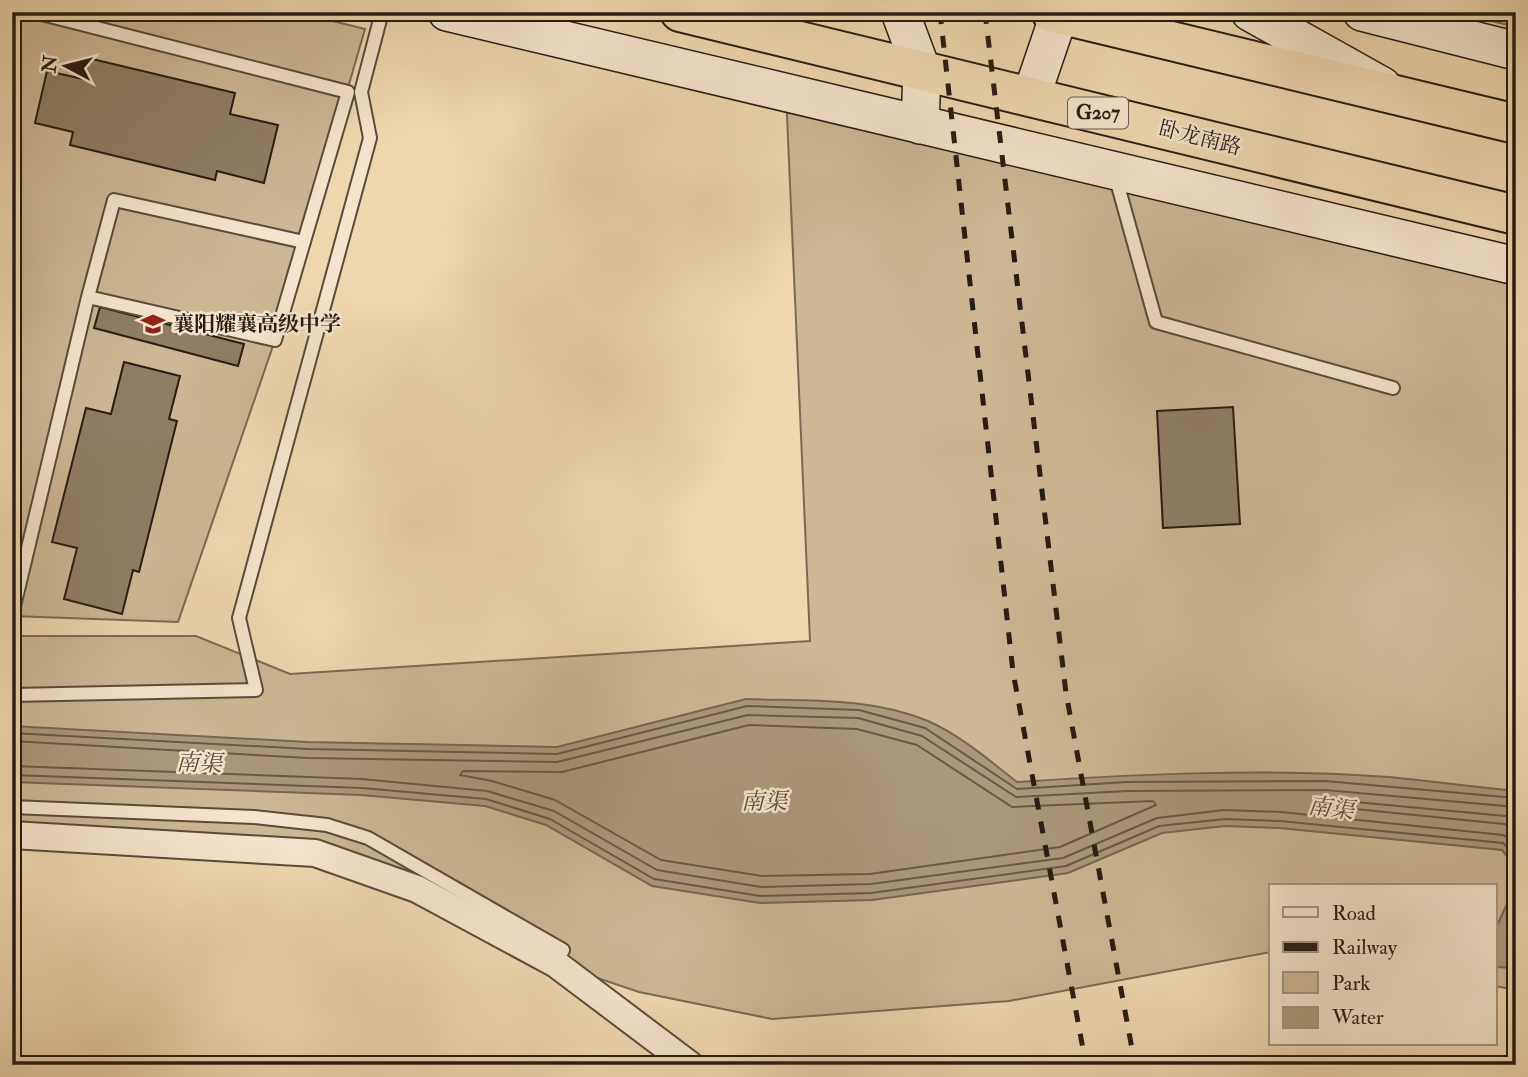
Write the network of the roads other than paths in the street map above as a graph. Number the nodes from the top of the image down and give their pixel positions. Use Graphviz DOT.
graph roads {
  1 [pos="34,12"];
  2 [pos="382,12"];
  3 [pos="447,12"];
  4 [pos="680,12"];
  5 [pos="900,12"];
  6 [pos="1250,12"];
  7 [pos="1362,12"];
  8 [pos="1057,13"];
  9 [pos="1516,51"];
  10 [pos="922,71"];
  11 [pos="354,92"];
  12 [pos="1031,97"];
  13 [pos="1401,97"];
  14 [pos="1516,124"];
  15 [pos="920,125"];
  16 [pos="1114,171"];
  17 [pos="1516,215"];
  18 [pos="304,242"];
  19 [pos="1516,266"];
  20 [pos="88,297"];
  21 [pos="1392,388"];
  22 [pos="12,615"];
  23 [pos="12,695"];
  24 [pos="12,807"];
  25 [pos="12,835"];
  26 [pos="556,964"];
  27 [pos="690,1065"];
  1 -- 11 [label="lane"];
  2 -- 11 [label="lane"];
  3 -- 15 [label="street"];
  4 -- 10 [label="highway, 卧龙南路 / G207"];
  5 -- 10 [label="street"];
  6 -- 13 [label="street"];
  7 -- 9 [label="street"];
  8 -- 12 [label="street"];
  8 -- 13 [label="highway"];
  10 -- 12 [label="highway, 卧龙南路 / G207"];
  10 -- 15 [label="street"];
  11 -- 18 [label="lane"];
  11 -- 23 [label="lane"];
  12 -- 17 [label="highway, 卧龙南路 / G207"];
  13 -- 14 [label="highway"];
  15 -- 16 [label="street"];
  16 -- 19 [label="street"];
  16 -- 21 [label="lane"];
  18 -- 20 [label="lane"];
  18 -- 20 [label="lane"];
  20 -- 22 [label="lane"];
  24 -- 26 [label="lane"];
  25 -- 26 [label="street"];
  26 -- 27 [label="street"];
}
